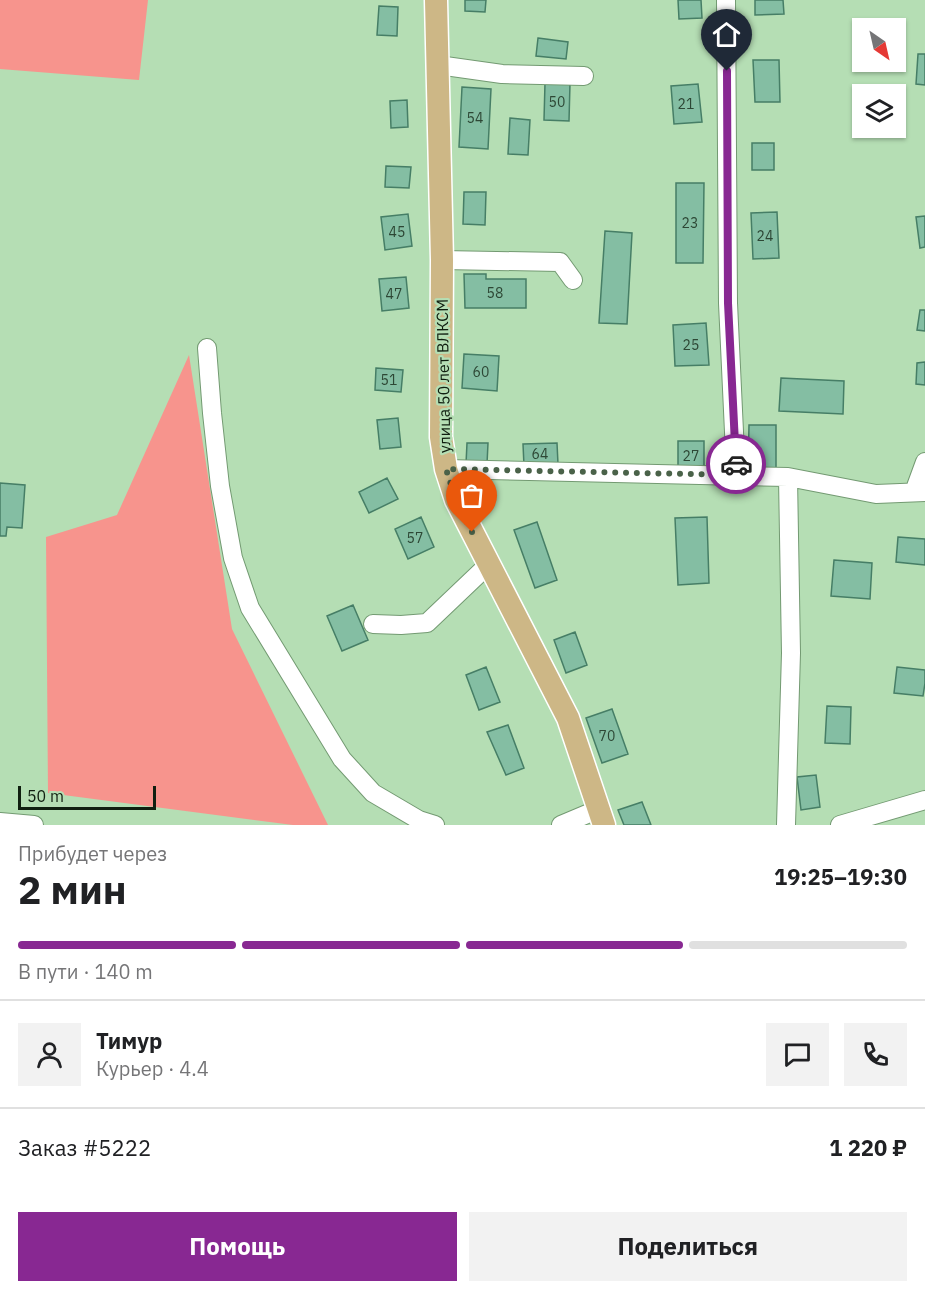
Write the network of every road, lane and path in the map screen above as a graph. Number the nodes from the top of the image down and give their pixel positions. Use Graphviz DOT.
graph roads {
  1 [pos="436,0"];
  2 [pos="726,0"];
  3 [pos="438,65"];
  4 [pos="585,76"];
  5 [pos="442,260"];
  6 [pos="573,280"];
  7 [pos="207,348"];
  8 [pos="925,462"];
  9 [pos="446,469"];
  10 [pos="736,475"];
  11 [pos="788,477"];
  12 [pos="919,492"];
  13 [pos="489,564"];
  14 [pos="373,624"];
  15 [pos="925,800"];
  16 [pos="601,817"];
  17 [pos="0,822"];
  18 [pos="34,825"];
  19 [pos="435,825"];
  20 [pos="561,825"];
  21 [pos="786,825"];
  22 [pos="840,825"];
  1 -- 3 [label="main road, улица 50 лет ВЛКСМ"];
  2 -- 10 [label="street"];
  3 -- 4 [label="street"];
  3 -- 5 [label="main road, улица 50 лет ВЛКСМ"];
  5 -- 6 [label="street"];
  5 -- 9 [label="main road, улица 50 лет ВЛКСМ"];
  7 -- 19 [label="street"];
  8 -- 12 [label="street"];
  9 -- 10 [label="street"];
  9 -- 13 [label="main road, улица 50 лет ВЛКСМ"];
  10 -- 11 [label="street"];
  11 -- 12 [label="street"];
  11 -- 21 [label="street"];
  13 -- 14 [label="street"];
  13 -- 16 [label="main road, улица 50 лет ВЛКСМ"];
  15 -- 22 [label="street"];
  16 -- 20 [label="street"];
  17 -- 18 [label="street"];
}
